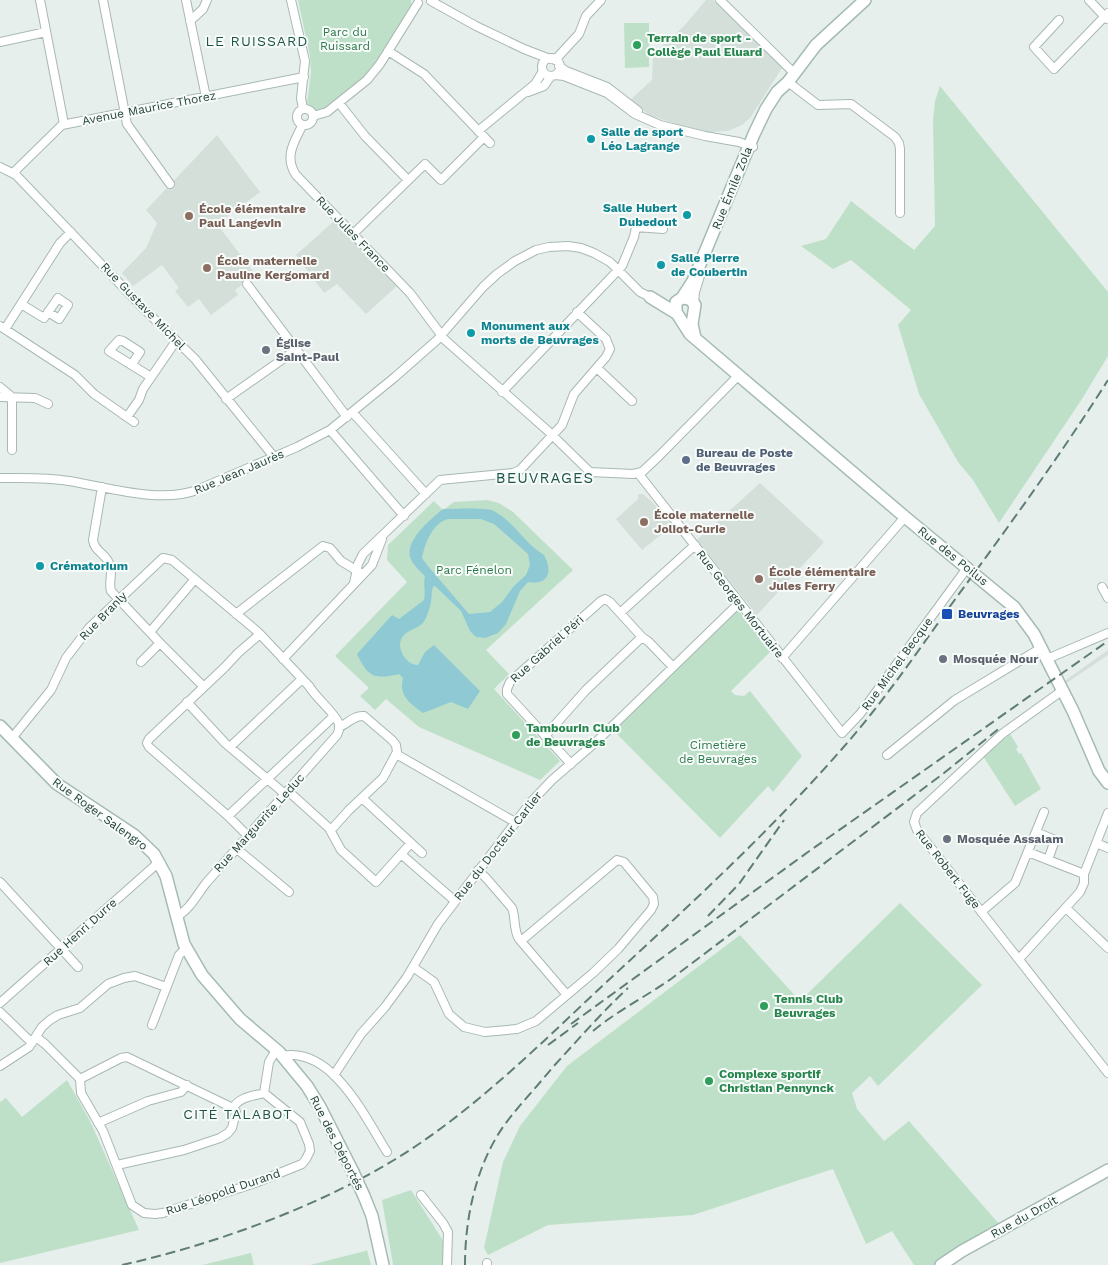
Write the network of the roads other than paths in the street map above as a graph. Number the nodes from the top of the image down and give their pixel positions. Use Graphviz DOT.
graph roads {
  1 [pos="40,0"];
  2 [pos="103,0"];
  3 [pos="186,0"];
  4 [pos="207,0"];
  5 [pos="291,0"];
  6 [pos="431,0"];
  7 [pos="601,0"];
  8 [pos="720,0"];
  9 [pos="865,0"];
  10 [pos="1090,0"];
  11 [pos="417,2"];
  12 [pos="1107,17"];
  13 [pos="190,20"];
  14 [pos="1059,20"];
  15 [pos="46,32"];
  16 [pos="0,42"];
  17 [pos="524,49"];
  18 [pos="388,51"];
  19 [pos="555,62"];
  20 [pos="542,69"];
  21 [pos="553,76"];
  22 [pos="304,77"];
  23 [pos="791,78"];
  24 [pos="524,94"];
  25 [pos="206,97"];
  26 [pos="339,103"];
  27 [pos="303,109"];
  28 [pos="124,113"];
  29 [pos="313,116"];
  30 [pos="651,121"];
  31 [pos="64,124"];
  32 [pos="302,126"];
  33 [pos="478,131"];
  34 [pos="751,147"];
  35 [pos="0,166"];
  36 [pos="13,173"];
  37 [pos="408,180"];
  38 [pos="170,184"];
  39 [pos="900,214"];
  40 [pos="718,226"];
  41 [pos="663,229"];
  42 [pos="71,232"];
  43 [pos="353,234"];
  44 [pos="618,270"];
  45 [pos="247,284"];
  46 [pos="650,297"];
  47 [pos="681,299"];
  48 [pos="21,304"];
  49 [pos="694,309"];
  50 [pos="48,312"];
  51 [pos="577,312"];
  52 [pos="677,314"];
  53 [pos="2,327"];
  54 [pos="441,336"];
  55 [pos="695,338"];
  56 [pos="176,341"];
  57 [pos="297,349"];
  58 [pos="132,364"];
  59 [pos="597,368"];
  60 [pos="738,376"];
  61 [pos="152,377"];
  62 [pos="0,387"];
  63 [pos="502,392"];
  64 [pos="0,397"];
  65 [pos="12,397"];
  66 [pos="226,399"];
  67 [pos="632,401"];
  68 [pos="48,404"];
  69 [pos="350,415"];
  70 [pos="330,430"];
  71 [pos="552,436"];
  72 [pos="12,450"];
  73 [pos="274,457"];
  74 [pos="638,473"];
  75 [pos="0,478"];
  76 [pos="102,487"];
  77 [pos="426,494"];
  78 [pos="404,516"];
  79 [pos="905,517"];
  80 [pos="384,534"];
  81 [pos="694,546"];
  82 [pos="967,568"];
  83 [pos="360,573"];
  84 [pos="195,579"];
  85 [pos="1102,588"];
  86 [pos="1108,598"];
  87 [pos="119,599"];
  88 [pos="739,603"];
  89 [pos="620,613"];
  90 [pos="236,614"];
  91 [pos="150,632"];
  92 [pos="1108,633"];
  93 [pos="260,634"];
  94 [pos="642,637"];
  95 [pos="160,643"];
  96 [pos="1041,648"];
  97 [pos="782,658"];
  98 [pos="283,659"];
  99 [pos="1047,659"];
  100 [pos="141,662"];
  101 [pos="673,667"];
  102 [pos="302,680"];
  103 [pos="204,687"];
  104 [pos="1064,690"];
  105 [pos="187,702"];
  106 [pos="334,716"];
  107 [pos="0,726"];
  108 [pos="339,727"];
  109 [pos="842,733"];
  110 [pos="545,736"];
  111 [pos="12,738"];
  112 [pos="230,747"];
  113 [pos="396,754"];
  114 [pos="887,755"];
  115 [pos="571,764"];
  116 [pos="267,779"];
  117 [pos="1108,783"];
  118 [pos="286,793"];
  119 [pos="362,798"];
  120 [pos="1044,812"];
  121 [pos="1108,813"];
  122 [pos="228,816"];
  123 [pos="515,822"];
  124 [pos="331,830"];
  125 [pos="1036,832"];
  126 [pos="248,836"];
  127 [pos="411,843"];
  128 [pos="1096,843"];
  129 [pos="1108,848"];
  130 [pos="237,849"];
  131 [pos="1028,852"];
  132 [pos="422,853"];
  133 [pos="401,854"];
  134 [pos="1048,860"];
  135 [pos="159,862"];
  136 [pos="478,870"];
  137 [pos="1084,874"];
  138 [pos="0,882"];
  139 [pos="290,892"];
  140 [pos="454,902"];
  141 [pos="1066,908"];
  142 [pos="981,912"];
  143 [pos="176,917"];
  144 [pos="521,941"];
  145 [pos="186,948"];
  146 [pos="1108,948"];
  147 [pos="61,949"];
  148 [pos="1019,959"];
  149 [pos="78,967"];
  150 [pos="413,967"];
  151 [pos="166,987"];
  152 [pos="567,995"];
  153 [pos="0,1003"];
  154 [pos="0,1012"];
  155 [pos="152,1025"];
  156 [pos="34,1040"];
  157 [pos="279,1053"];
  158 [pos="0,1066"];
  159 [pos="1108,1073"];
  160 [pos="334,1075"];
  161 [pos="80,1079"];
  162 [pos="187,1085"];
  163 [pos="264,1093"];
  164 [pos="233,1108"];
  165 [pos="98,1123"];
  166 [pos="387,1152"];
  167 [pos="117,1166"];
  168 [pos="1108,1170"];
  169 [pos="421,1195"];
  170 [pos="383,1265"];
  171 [pos="447,1265"];
  172 [pos="942,1265"];
  1 -- 15 [label="street"];
  2 -- 28 [label="street"];
  3 -- 13 [label="street"];
  4 -- 13 [label="street"];
  5 -- 22 [label="street"];
  6 -- 11 [label="street"];
  6 -- 17 [label="street"];
  7 -- 19 [label="street"];
  8 -- 23 [label="street"];
  9 -- 23 [label="street, Rue Émile Zola"];
  10 -- 12 [label="street"];
  11 -- 18 [label="street"];
  12 -- 14 [label="street"];
  13 -- 25 [label="street"];
  15 -- 16 [label="street"];
  15 -- 31 [label="street"];
  17 -- 19 [label="street"];
  17 -- 20 [label="street"];
  18 -- 26 [label="street"];
  18 -- 33 [label="street"];
  19 -- 20 [label="street"];
  19 -- 21 [label="street"];
  19 -- 30 [label="street"];
  20 -- 21 [label="street"];
  20 -- 24 [label="street"];
  21 -- 24 [label="street"];
  21 -- 30 [label="street"];
  22 -- 25 [label="street, Avenue Maurice Thorez"];
  22 -- 27 [label="street"];
  23 -- 34 [label="street, Rue Émile Zola"];
  23 -- 39 [label="street"];
  24 -- 33 [label="street"];
  25 -- 28 [label="street, Avenue Maurice Thorez"];
  26 -- 29 [label="street"];
  26 -- 37 [label="street"];
  27 -- 29 [label="street"];
  27 -- 32 [label="street"];
  28 -- 31 [label="street, Avenue Maurice Thorez"];
  28 -- 38 [label="street"];
  29 -- 32 [label="street"];
  30 -- 34 [label="street"];
  31 -- 36 [label="street, Avenue Maurice Thorez"];
  32 -- 43 [label="street, Rue Jules France"];
  33 -- 37 [label="street"];
  34 -- 40 [label="street, Rue Émile Zola"];
  35 -- 36 [label="street, Rue Gustave Michel"];
  36 -- 42 [label="street, Rue Gustave Michel"];
  37 -- 43 [label="street"];
  40 -- 47 [label="street, Rue Émile Zola"];
  40 -- 49 [label="street, Rue Émile Zola"];
  41 -- 44 [label="street"];
  42 -- 48 [label="street"];
  42 -- 56 [label="street, Rue Gustave Michel"];
  43 -- 54 [label="street, Rue Jules France"];
  44 -- 46 [label="street, Rue Jean Jaurès"];
  44 -- 51 [label="street"];
  44 -- 54 [label="street, Rue Jean Jaurès"];
  45 -- 57 [label="street"];
  46 -- 47 [label="street"];
  46 -- 52 [label="street"];
  47 -- 49 [label="street"];
  47 -- 52 [label="street"];
  48 -- 50 [label="street"];
  48 -- 53 [label="street"];
  49 -- 52 [label="street"];
  49 -- 55 [label="street"];
  51 -- 59 [label="street"];
  51 -- 63 [label="street"];
  52 -- 55 [label="street, Rue des Poilus"];
  53 -- 61 [label="street"];
  54 -- 63 [label="street, Rue Jules France"];
  54 -- 69 [label="street, Rue Jean Jaurès"];
  55 -- 60 [label="street, Rue des Poilus"];
  56 -- 61 [label="street"];
  56 -- 66 [label="street, Rue Gustave Michel"];
  57 -- 66 [label="street"];
  57 -- 69 [label="street"];
  58 -- 61 [label="street"];
  59 -- 67 [label="street"];
  59 -- 71 [label="street"];
  60 -- 74 [label="street"];
  60 -- 79 [label="street, Rue des Poilus"];
  62 -- 65 [label="street"];
  63 -- 71 [label="street, Rue Jules France"];
  64 -- 65 [label="street"];
  65 -- 68 [label="street"];
  65 -- 72 [label="street"];
  66 -- 73 [label="street, Rue Gustave Michel"];
  69 -- 70 [label="street, Rue Jean Jaurès"];
  69 -- 77 [label="street"];
  70 -- 73 [label="street, Rue Jean Jaurès"];
  70 -- 78 [label="street"];
  71 -- 74 [label="street, Rue Jules France"];
  71 -- 77 [label="street"];
  73 -- 76 [label="street, Rue Jean Jaurès"];
  74 -- 81 [label="street, Rue Georges Mortuaire"];
  75 -- 76 [label="street, Rue Jean Jaurès"];
  76 -- 87 [label="street"];
  77 -- 78 [label="street"];
  78 -- 80 [label="street"];
  79 -- 82 [label="street, Rue des Poilus"];
  79 -- 97 [label="street"];
  80 -- 83 [label="street"];
  80 -- 83 [label="street"];
  81 -- 88 [label="street, Rue Georges Mortuaire"];
  81 -- 89 [label="street"];
  82 -- 96 [label="street, Rue des Poilus"];
  82 -- 109 [label="street, Rue Michel Becque"];
  83 -- 90 [label="street"];
  83 -- 98 [label="street"];
  84 -- 87 [label="street, Rue Branly"];
  84 -- 90 [label="street"];
  84 -- 91 [label="street"];
  85 -- 86 [label="street"];
  87 -- 91 [label="street"];
  87 -- 111 [label="street, Rue Branly"];
  88 -- 97 [label="street, Rue Georges Mortuaire"];
  88 -- 101 [label="street, Rue du Docteur Carlier"];
  89 -- 94 [label="street"];
  89 -- 110 [label="street, Rue Gabriel Péri"];
  90 -- 93 [label="street"];
  91 -- 95 [label="street"];
  92 -- 99 [label="street"];
  93 -- 98 [label="street"];
  93 -- 103 [label="street"];
  94 -- 101 [label="street"];
  94 -- 110 [label="street"];
  95 -- 100 [label="street"];
  95 -- 103 [label="street"];
  96 -- 99 [label="street, Rue des Poilus"];
  96 -- 114 [label="street"];
  97 -- 109 [label="street, Rue Georges Mortuaire"];
  98 -- 102 [label="street"];
  99 -- 104 [label="street, Rue des Poilus"];
  101 -- 115 [label="street, Rue du Docteur Carlier"];
  102 -- 106 [label="street"];
  102 -- 112 [label="street"];
  103 -- 105 [label="street"];
  104 -- 117 [label="street, Rue des Poilus"];
  104 -- 142 [label="street, Rue Robert Fuge"];
  105 -- 112 [label="street"];
  105 -- 122 [label="street"];
  106 -- 108 [label="street"];
  106 -- 116 [label="street"];
  107 -- 111 [label="street, Rue Roger Salengro"];
  108 -- 113 [label="street"];
  108 -- 118 [label="street, Rue Marguerite Leduc"];
  110 -- 115 [label="street, Rue Gabriel Péri"];
  111 -- 135 [label="street, Rue Roger Salengro"];
  112 -- 116 [label="street"];
  113 -- 119 [label="street"];
  113 -- 123 [label="street"];
  115 -- 123 [label="street, Rue du Docteur Carlier"];
  116 -- 118 [label="street"];
  116 -- 122 [label="street"];
  118 -- 124 [label="street"];
  118 -- 126 [label="street, Rue Marguerite Leduc"];
  119 -- 124 [label="street"];
  119 -- 127 [label="street"];
  120 -- 125 [label="street"];
  121 -- 128 [label="street"];
  122 -- 126 [label="street"];
  123 -- 136 [label="street, Rue du Docteur Carlier"];
  124 -- 133 [label="street"];
  125 -- 131 [label="street"];
  125 -- 134 [label="street"];
  126 -- 130 [label="street, Rue Marguerite Leduc"];
  127 -- 132 [label="street"];
  127 -- 133 [label="street"];
  128 -- 129 [label="street"];
  128 -- 137 [label="street"];
  130 -- 139 [label="street"];
  130 -- 143 [label="street, Rue Marguerite Leduc"];
  131 -- 134 [label="street"];
  131 -- 142 [label="street"];
  133 -- 140 [label="street"];
  134 -- 137 [label="street"];
  135 -- 143 [label="street, Rue Roger Salengro"];
  135 -- 147 [label="street, Rue Henri Durre"];
  136 -- 140 [label="street, Rue du Docteur Carlier"];
  136 -- 144 [label="street"];
  137 -- 141 [label="street"];
  138 -- 147 [label="street"];
  140 -- 150 [label="street, Rue du Docteur Carlier"];
  141 -- 146 [label="street"];
  141 -- 148 [label="street"];
  142 -- 148 [label="street, Rue Robert Fuge"];
  143 -- 145 [label="street, Rue des Déportés"];
  144 -- 152 [label="street"];
  144 -- 152 [label="street"];
  145 -- 151 [label="street"];
  145 -- 157 [label="street, Rue des Déportés"];
  147 -- 149 [label="street"];
  147 -- 153 [label="street, Rue Henri Durre"];
  148 -- 159 [label="street, Rue Robert Fuge"];
  150 -- 152 [label="street"];
  150 -- 160 [label="street, Rue du Docteur Carlier"];
  151 -- 155 [label="street"];
  151 -- 156 [label="street"];
  154 -- 156 [label="street, Rue Léopold Durand"];
  156 -- 158 [label="street"];
  156 -- 161 [label="street, Rue Léopold Durand"];
  157 -- 160 [label="street"];
  157 -- 163 [label="street"];
  157 -- 170 [label="street, Rue des Déportés, bridge"];
  160 -- 166 [label="street"];
  161 -- 162 [label="street"];
  161 -- 165 [label="street, Rue Léopold Durand"];
  162 -- 164 [label="street"];
  162 -- 165 [label="street"];
  163 -- 164 [label="street"];
  163 -- 167 [label="street, Rue Léopold Durand"];
  164 -- 167 [label="street"];
  165 -- 167 [label="street, Rue Léopold Durand"];
  168 -- 172 [label="street, Rue du Droit"];
  169 -- 171 [label="street"];
}
